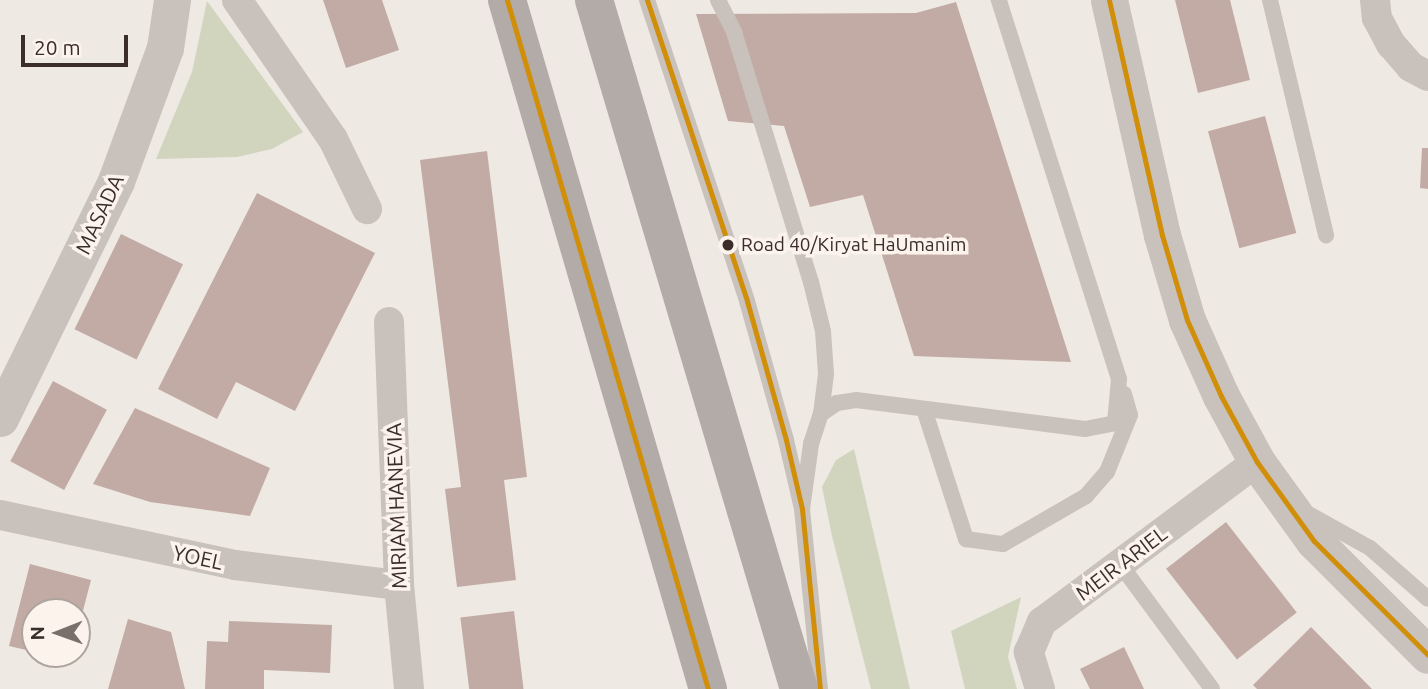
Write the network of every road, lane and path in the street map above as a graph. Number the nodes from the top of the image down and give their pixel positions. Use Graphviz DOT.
graph roads {
  1 [pos="172,0"];
  2 [pos="237,0"];
  3 [pos="507,0"];
  4 [pos="594,0"];
  5 [pos="647,0"];
  6 [pos="718,0"];
  7 [pos="999,0"];
  8 [pos="1109,0"];
  9 [pos="1270,0"];
  10 [pos="1375,0"];
  11 [pos="1428,76"];
  12 [pos="367,209"];
  13 [pos="1326,235"];
  14 [pos="389,322"];
  15 [pos="1119,379"];
  16 [pos="924,408"];
  17 [pos="821,414"];
  18 [pos="0,418"];
  19 [pos="1257,462"];
  20 [pos="1284,501"];
  21 [pos="802,509"];
  22 [pos="0,515"];
  23 [pos="1120,564"];
  24 [pos="398,585"];
  25 [pos="1428,599"];
  26 [pos="1428,655"];
  27 [pos="409,689"];
  28 [pos="708,689"];
  29 [pos="799,689"];
  30 [pos="820,689"];
  31 [pos="1040,689"];
  32 [pos="1212,689"];
  1 -- 18 [label="street, MASADA"];
  2 -- 12 [label="street"];
  3 -- 28 [label="highway"];
  4 -- 29 [label="highway"];
  5 -- 21 [label="lane"];
  6 -- 17 [label="lane"];
  7 -- 15 [label="lane"];
  8 -- 19 [label="street"];
  9 -- 13 [label="lane"];
  10 -- 11 [label="street"];
  14 -- 24 [label="street, MIRIAM HANEVIA"];
  15 -- 16 [label="lane"];
  15 -- 16 [label="lane"];
  16 -- 17 [label="lane"];
  17 -- 21 [label="lane"];
  19 -- 20 [label="street"];
  19 -- 23 [label="street, MEIR ARIEL"];
  20 -- 25 [label="lane"];
  20 -- 26 [label="street"];
  21 -- 30 [label="lane"];
  22 -- 24 [label="street, YOEL"];
  23 -- 31 [label="street, MEIR ARIEL"];
  23 -- 32 [label="lane"];
  24 -- 27 [label="street, MIRIAM HANEVIA"];
}
